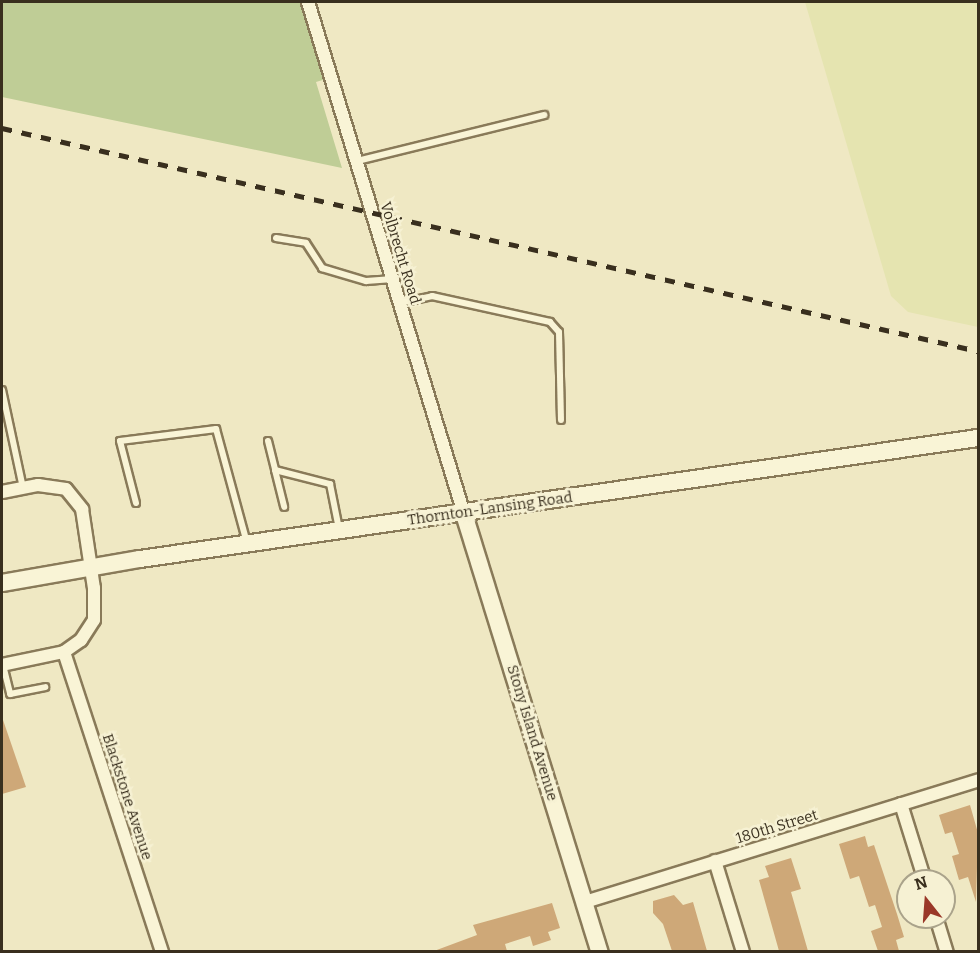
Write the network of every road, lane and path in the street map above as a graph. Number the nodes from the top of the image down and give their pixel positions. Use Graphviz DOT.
graph roads {
  1 [pos="308,2"];
  2 [pos="544,115"];
  3 [pos="357,161"];
  4 [pos="276,238"];
  5 [pos="393,279"];
  6 [pos="400,303"];
  7 [pos="2,390"];
  8 [pos="561,420"];
  9 [pos="978,438"];
  10 [pos="268,441"];
  11 [pos="275,470"];
  12 [pos="22,488"];
  13 [pos="2,492"];
  14 [pos="136,504"];
  15 [pos="284,507"];
  16 [pos="464,514"];
  17 [pos="339,530"];
  18 [pos="247,544"];
  19 [pos="90,567"];
  20 [pos="2,583"];
  21 [pos="64,652"];
  22 [pos="2,665"];
  23 [pos="45,687"];
  24 [pos="978,780"];
  25 [pos="901,804"];
  26 [pos="715,861"];
  27 [pos="921,869"];
  28 [pos="585,902"];
  29 [pos="940,929"];
  30 [pos="162,951"];
  31 [pos="600,951"];
  32 [pos="743,951"];
  33 [pos="947,951"];
  1 -- 3 [label="street, Volbrecht Road"];
  2 -- 3 [label="lane"];
  3 -- 5 [label="street, Volbrecht Road"];
  4 -- 5 [label="lane"];
  5 -- 6 [label="street, Volbrecht Road"];
  6 -- 8 [label="lane"];
  6 -- 16 [label="street, Volbrecht Road"];
  7 -- 12 [label="lane"];
  9 -- 16 [label="street, Thornton-Lansing Road"];
  10 -- 11 [label="lane"];
  11 -- 15 [label="lane"];
  11 -- 17 [label="lane"];
  12 -- 13 [label="street"];
  12 -- 19 [label="street"];
  14 -- 18 [label="lane"];
  16 -- 17 [label="street, Thornton-Lansing Road"];
  16 -- 28 [label="street, Stony Island Avenue"];
  17 -- 18 [label="street, Thornton-Lansing Road"];
  18 -- 19 [label="street, Thornton-Lansing Road"];
  19 -- 20 [label="street, Thornton-Lansing Road"];
  19 -- 21 [label="street"];
  21 -- 22 [label="street"];
  21 -- 30 [label="street, Blackstone Avenue"];
  22 -- 23 [label="lane"];
  24 -- 25 [label="street, 180th Street"];
  25 -- 26 [label="street, 180th Street"];
  25 -- 27 [label="street"];
  26 -- 28 [label="street, 180th Street"];
  26 -- 32 [label="street"];
  28 -- 31 [label="street, Stony Island Avenue"];
  29 -- 33 [label="street"];
}
